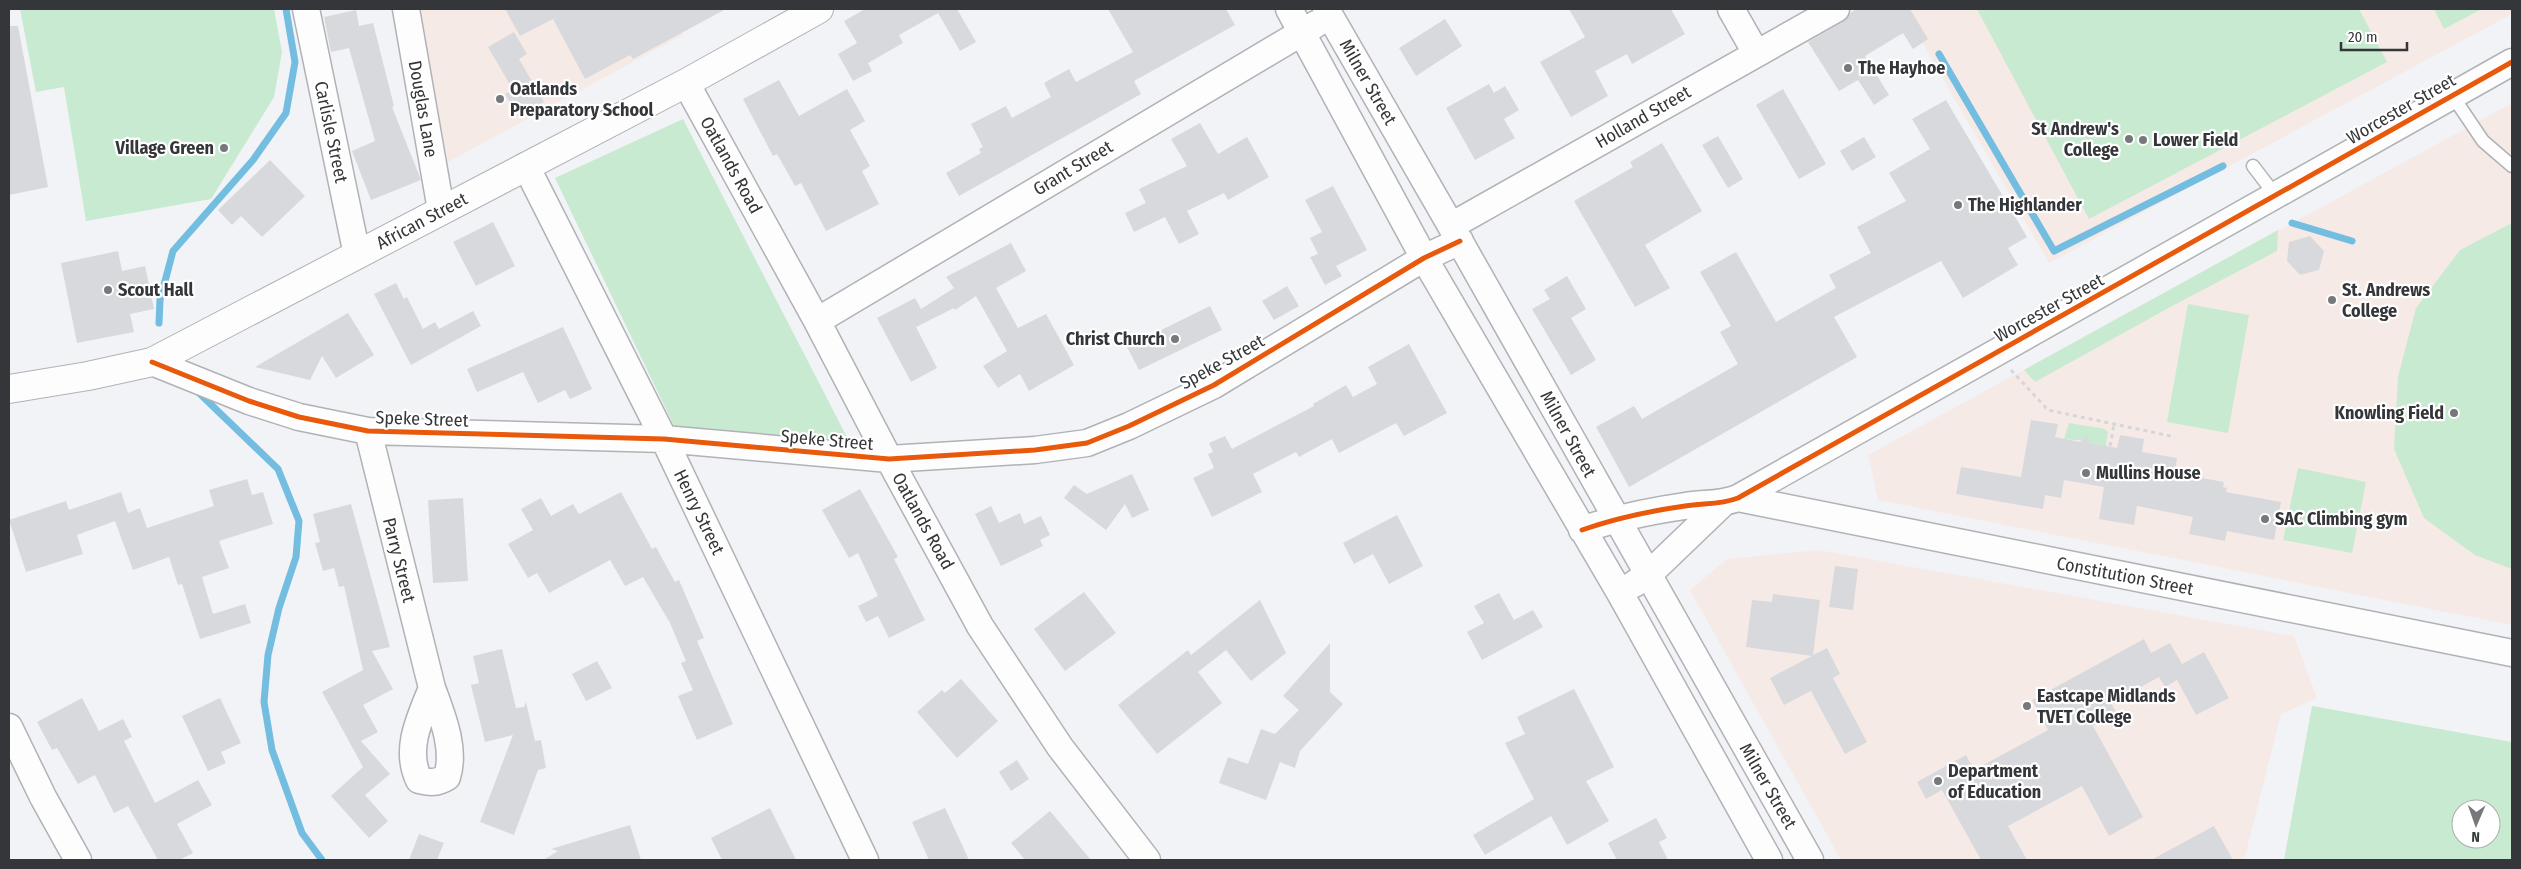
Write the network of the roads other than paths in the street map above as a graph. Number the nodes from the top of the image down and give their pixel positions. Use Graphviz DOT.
graph roads {
  1 [pos="306,9"];
  2 [pos="406,9"];
  3 [pos="819,9"];
  4 [pos="1289,9"];
  5 [pos="1731,9"];
  6 [pos="1836,9"];
  7 [pos="1328,12"];
  8 [pos="1302,32"];
  9 [pos="1756,53"];
  10 [pos="2512,62"];
  11 [pos="686,84"];
  12 [pos="2452,95"];
  13 [pos="526,166"];
  14 [pos="2253,166"];
  15 [pos="2512,166"];
  16 [pos="2276,196"];
  17 [pos="441,210"];
  18 [pos="1455,233"];
  19 [pos="357,255"];
  20 [pos="1424,258"];
  21 [pos="817,321"];
  22 [pos="152,362"];
  23 [pos="9,389"];
  24 [pos="368,431"];
  25 [pos="664,439"];
  26 [pos="889,459"];
  27 [pos="1730,501"];
  28 [pos="1616,518"];
  29 [pos="1582,530"];
  30 [pos="1648,575"];
  31 [pos="1620,593"];
  32 [pos="2512,653"];
  33 [pos="432,688"];
  34 [pos="9,727"];
  35 [pos="78,860"];
  36 [pos="865,860"];
  37 [pos="1147,860"];
  38 [pos="1769,860"];
  39 [pos="1810,860"];
  1 -- 19 [label="street, Carlisle Street"];
  2 -- 17 [label="street, Douglas Lane"];
  3 -- 11 [label="street, African Street"];
  4 -- 8 [label="street, Milner Street"];
  5 -- 9 [label="street"];
  6 -- 9 [label="street, Holland Street"];
  7 -- 8 [label="street, Grant Street"];
  7 -- 18 [label="street, Milner Street"];
  8 -- 20 [label="street, Milner Street"];
  8 -- 21 [label="street, Grant Street"];
  9 -- 18 [label="street, Holland Street"];
  10 -- 12 [label="street, Worcester Street"];
  11 -- 13 [label="street, African Street"];
  11 -- 21 [label="street, Oatlands Road"];
  12 -- 15 [label="lane"];
  12 -- 16 [label="street, Worcester Street"];
  13 -- 17 [label="street, African Street"];
  13 -- 25 [label="street, Henry Street"];
  14 -- 16 [label="lane"];
  16 -- 27 [label="street, Worcester Street"];
  17 -- 19 [label="street, African Street"];
  18 -- 20 [label="street, Speke Street"];
  18 -- 28 [label="street, Milner Street"];
  19 -- 22 [label="street, African Street"];
  20 -- 26 [label="street, Speke Street"];
  20 -- 29 [label="street, Milner Street"];
  21 -- 26 [label="street, Oatlands Road"];
  22 -- 23 [label="street, African Street"];
  22 -- 24 [label="street, Speke Street"];
  24 -- 25 [label="street, Speke Street"];
  24 -- 33 [label="street, Parry Street"];
  25 -- 26 [label="street, Speke Street"];
  25 -- 36 [label="street, Henry Street"];
  26 -- 37 [label="street, Oatlands Road"];
  27 -- 28 [label="street, Worcester Street"];
  27 -- 30 [label="street, Worcester Street"];
  27 -- 32 [label="street, Constitution Street"];
  28 -- 29 [label="street, Worcester Street"];
  28 -- 30 [label="street, Milner Street"];
  29 -- 31 [label="street, Milner Street"];
  30 -- 31 [label="street, Worcester Street"];
  30 -- 39 [label="street, Milner Street"];
  31 -- 38 [label="street, Milner Street"];
  34 -- 35 [label="street"];
}
